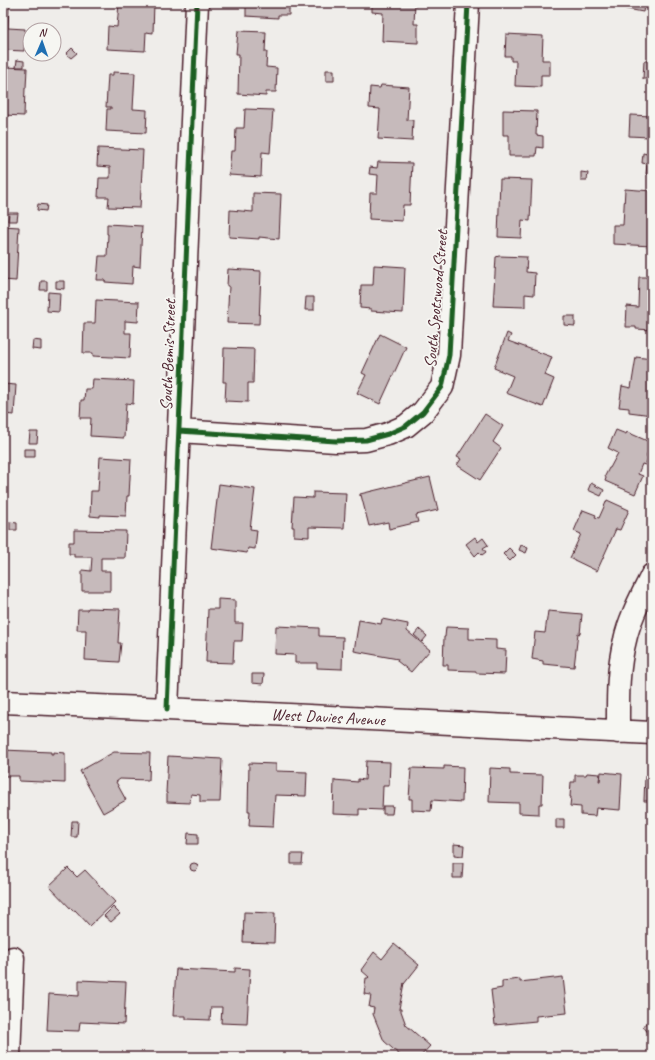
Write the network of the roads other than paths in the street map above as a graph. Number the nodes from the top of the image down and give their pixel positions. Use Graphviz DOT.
graph roads {
  1 [pos="197,3"];
  2 [pos="468,3"];
  3 [pos="179,431"];
  4 [pos="652,575"];
  5 [pos="3,702"];
  6 [pos="167,709"];
  7 [pos="618,732"];
  8 [pos="652,733"];
  9 [pos="13,958"];
  10 [pos="9,1057"];
  1 -- 3 [label="street, South Bemis Street"];
  2 -- 3 [label="street, South Spotswood Street"];
  3 -- 6 [label="street, South Bemis Street"];
  4 -- 7 [label="street"];
  5 -- 6 [label="street, West Davies Avenue"];
  6 -- 7 [label="street, West Davies Avenue"];
  7 -- 8 [label="street, West Davies Avenue"];
  9 -- 10 [label="street"];
}
